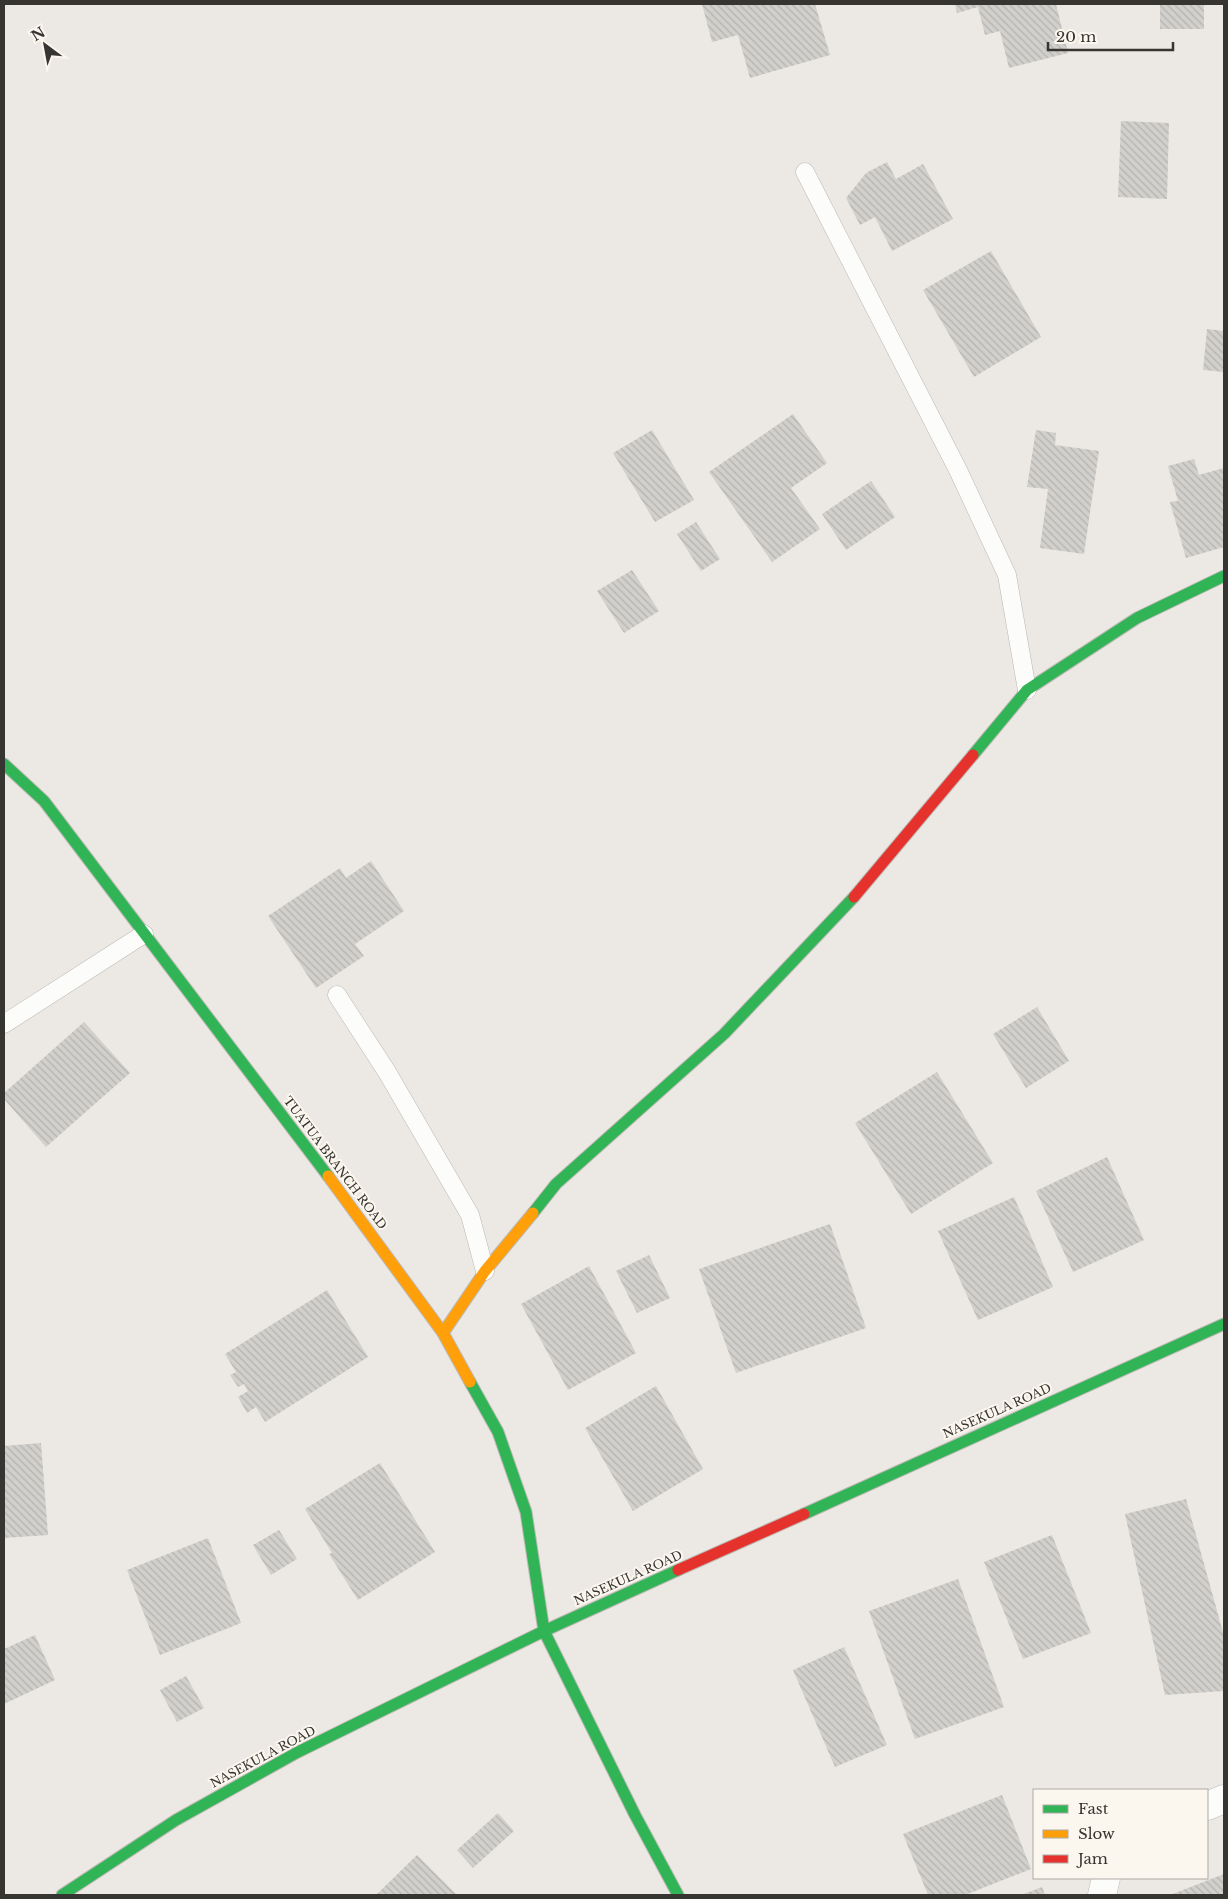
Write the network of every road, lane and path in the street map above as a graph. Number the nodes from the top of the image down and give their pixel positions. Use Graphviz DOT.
graph roads {
  1 [pos="805,172"];
  2 [pos="1224,576"];
  3 [pos="1027,690"];
  4 [pos="4,764"];
  5 [pos="144,934"];
  6 [pos="337,995"];
  7 [pos="4,1024"];
  8 [pos="485,1270"];
  9 [pos="1224,1324"];
  10 [pos="443,1333"];
  11 [pos="544,1631"];
  12 [pos="1224,1799"];
  13 [pos="1208,1806"];
  14 [pos="1106,1879"];
  15 [pos="62,1895"];
  16 [pos="678,1895"];
  17 [pos="1102,1895"];
  1 -- 3 [label="lane"];
  2 -- 3 [label="street"];
  3 -- 8 [label="street"];
  4 -- 5 [label="street, TUATUA BRANCH ROAD"];
  5 -- 7 [label="lane"];
  5 -- 10 [label="street, TUATUA BRANCH ROAD"];
  6 -- 8 [label="lane"];
  8 -- 10 [label="street"];
  9 -- 11 [label="street, NASEKULA ROAD"];
  10 -- 11 [label="street, TUATUA BRANCH ROAD"];
  11 -- 15 [label="street, NASEKULA ROAD"];
  11 -- 16 [label="street, TUATUA BRANCH ROAD"];
  12 -- 13 [label="street"];
  14 -- 17 [label="street"];
}
